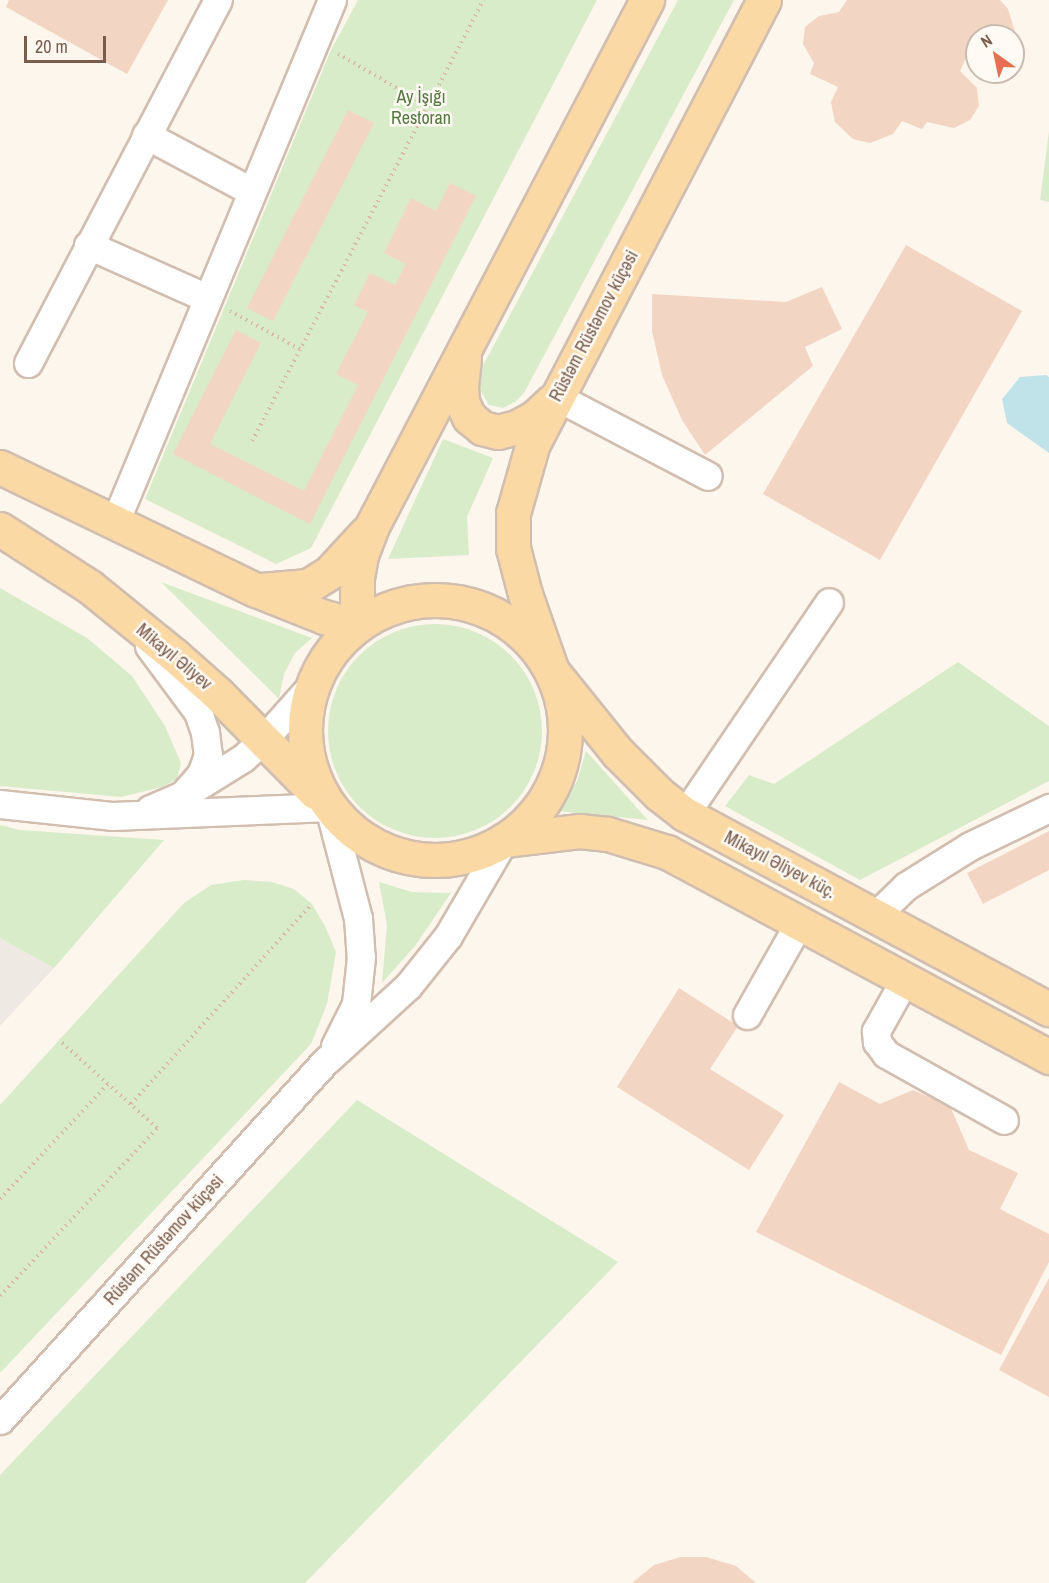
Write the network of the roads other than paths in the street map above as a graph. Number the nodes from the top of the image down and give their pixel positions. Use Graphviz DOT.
graph roads {
  1 [pos="219,0"];
  2 [pos="332,0"];
  3 [pos="647,0"];
  4 [pos="764,0"];
  5 [pos="146,135"];
  6 [pos="251,191"];
  7 [pos="88,245"];
  8 [pos="207,298"];
  9 [pos="466,347"];
  10 [pos="28,363"];
  11 [pos="556,397"];
  12 [pos="0,467"];
  13 [pos="708,476"];
  14 [pos="115,522"];
  15 [pos="372,526"];
  16 [pos="0,529"];
  17 [pos="256,591"];
  18 [pos="829,602"];
  19 [pos="127,618"];
  20 [pos="357,625"];
  21 [pos="552,671"];
  22 [pos="312,685"];
  23 [pos="264,739"];
  24 [pos="183,795"];
  25 [pos="0,804"];
  26 [pos="329,807"];
  27 [pos="1049,808"];
  28 [pos="686,814"];
  29 [pos="113,816"];
  30 [pos="504,840"];
  31 [pos="875,916"];
  32 [pos="799,922"];
  33 [pos="905,980"];
  34 [pos="1049,1009"];
  35 [pos="747,1016"];
  36 [pos="1049,1057"];
  37 [pos="327,1060"];
  38 [pos="1004,1120"];
  39 [pos="0,1419"];
  1 -- 5 [label="street"];
  2 -- 6 [label="street"];
  3 -- 9 [label="main road"];
  4 -- 11 [label="main road, Rüstəm Rüstəmov küçəsi"];
  5 -- 6 [label="street"];
  5 -- 7 [label="street"];
  6 -- 8 [label="street"];
  7 -- 8 [label="street"];
  7 -- 10 [label="street"];
  8 -- 14 [label="street"];
  9 -- 11 [label="main road"];
  9 -- 15 [label="main road"];
  11 -- 13 [label="street"];
  11 -- 21 [label="main road, Rüstəm Rüstəmov küçəsi"];
  12 -- 14 [label="main road"];
  14 -- 17 [label="main road"];
  15 -- 17 [label="main road"];
  15 -- 20 [label="main road"];
  16 -- 19 [label="main road, Mikayıl Əliyev"];
  17 -- 20 [label="main road"];
  18 -- 28 [label="street"];
  19 -- 23 [label="main road, Mikayıl Əliyev"];
  19 -- 24 [label="street"];
  20 -- 21 [label="main road"];
  20 -- 22 [label="main road"];
  21 -- 28 [label="main road, Mikayıl Əliyev küç."];
  21 -- 30 [label="main road, Rüstəm Rüstəmov küçəsi"];
  22 -- 23 [label="street"];
  22 -- 26 [label="main road"];
  23 -- 24 [label="street"];
  23 -- 26 [label="main road, Mikayıl Əliyev"];
  24 -- 29 [label="street"];
  25 -- 29 [label="street"];
  26 -- 29 [label="street"];
  26 -- 30 [label="main road, Mikayıl Əliyev"];
  26 -- 37 [label="street"];
  27 -- 31 [label="street"];
  28 -- 31 [label="main road, Mikayıl Əliyev küç."];
  30 -- 32 [label="main road"];
  30 -- 37 [label="street"];
  31 -- 34 [label="main road, Mikayıl Əliyev küç."];
  32 -- 33 [label="main road"];
  32 -- 35 [label="street"];
  33 -- 36 [label="main road"];
  33 -- 38 [label="street"];
  37 -- 39 [label="street, Rüstəm Rüstəmov küçəsi"];
}
